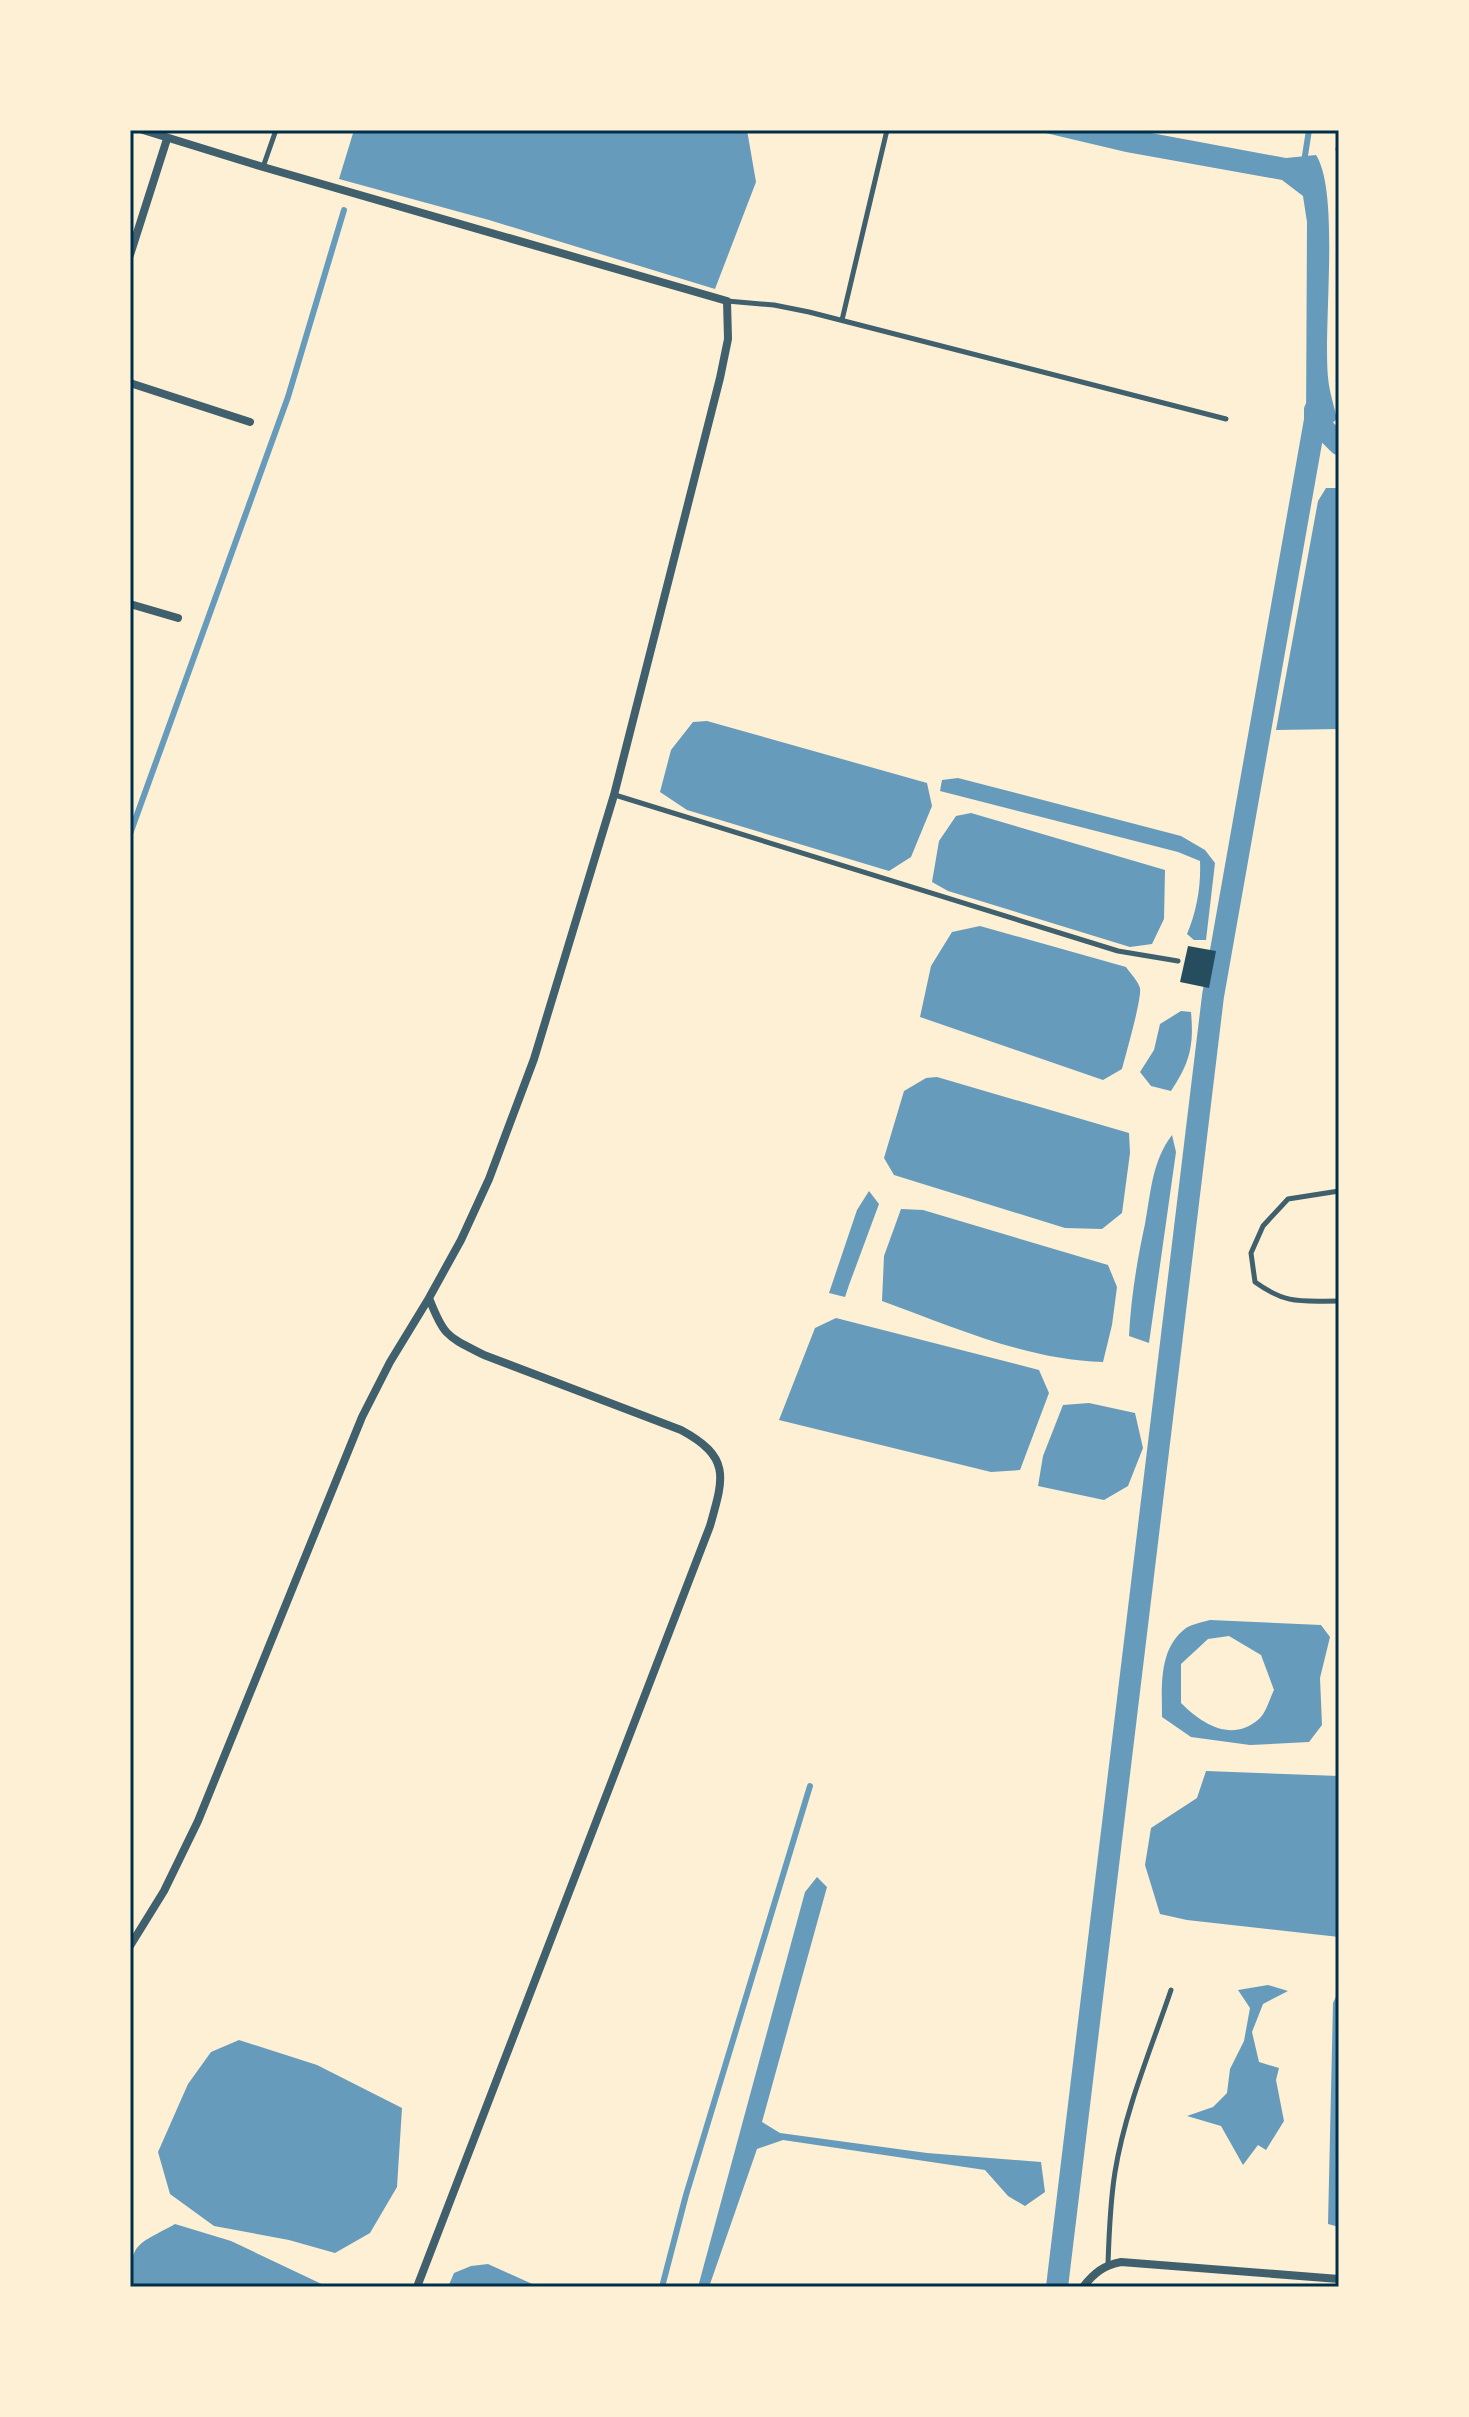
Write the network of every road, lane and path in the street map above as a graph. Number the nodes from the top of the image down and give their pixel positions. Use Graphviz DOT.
graph roads {
  1 [pos="143,130"];
  2 [pos="276,130"];
  3 [pos="887,130"];
  4 [pos="168,134"];
  5 [pos="263,167"];
  6 [pos="130,255"];
  7 [pos="727,301"];
  8 [pos="842,320"];
  9 [pos="130,383"];
  10 [pos="1226,419"];
  11 [pos="250,422"];
  12 [pos="130,604"];
  13 [pos="178,618"];
  14 [pos="614,795"];
  15 [pos="1178,961"];
  16 [pos="1339,1191"];
  17 [pos="429,1298"];
  18 [pos="1339,1301"];
  19 [pos="130,1946"];
  20 [pos="1171,1990"];
  21 [pos="1108,2264"];
  22 [pos="1339,2279"];
  23 [pos="417,2287"];
  24 [pos="1083,2287"];
  1 -- 4 [label="street"];
  2 -- 5 [label="lane"];
  3 -- 8 [label="lane"];
  4 -- 5 [label="street"];
  4 -- 6 [label="street"];
  5 -- 7 [label="street"];
  7 -- 8 [label="lane"];
  7 -- 14 [label="street"];
  8 -- 10 [label="lane"];
  9 -- 11 [label="street"];
  12 -- 13 [label="street"];
  14 -- 15 [label="lane"];
  14 -- 17 [label="street"];
  16 -- 18 [label="lane"];
  17 -- 19 [label="street"];
  17 -- 23 [label="street"];
  20 -- 21 [label="lane"];
  21 -- 22 [label="street"];
  21 -- 24 [label="street"];
}
